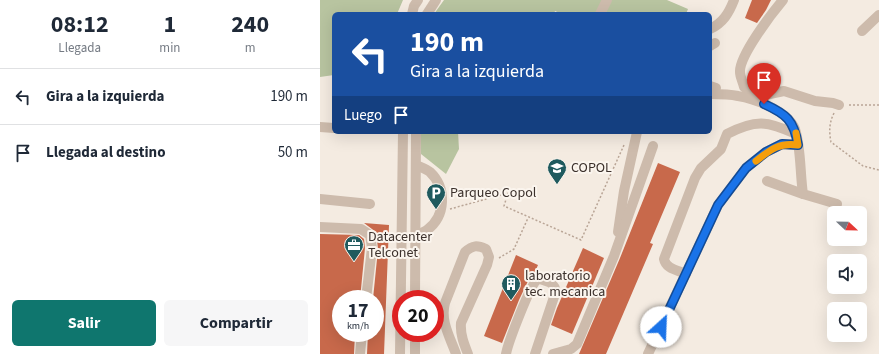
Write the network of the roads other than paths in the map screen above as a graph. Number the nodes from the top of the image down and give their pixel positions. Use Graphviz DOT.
graph roads {
  1 [pos="418,0"];
  2 [pos="436,0"];
  3 [pos="607,0"];
  4 [pos="734,0"];
  5 [pos="783,0"];
  6 [pos="412,12"];
  7 [pos="428,12"];
  8 [pos="601,12"];
  9 [pos="879,15"];
  10 [pos="712,28"];
  11 [pos="862,31"];
  12 [pos="712,89"];
  13 [pos="839,105"];
  14 [pos="320,127"];
  15 [pos="332,128"];
  16 [pos="403,134"];
  17 [pos="416,134"];
  18 [pos="637,134"];
  19 [pos="796,134"];
  20 [pos="798,145"];
  21 [pos="653,146"];
  22 [pos="416,165"];
  23 [pos="767,181"];
  24 [pos="803,194"];
  25 [pos="320,199"];
  26 [pos="370,204"];
  27 [pos="837,204"];
  28 [pos="320,227"];
  29 [pos="415,236"];
  30 [pos="614,256"];
  31 [pos="686,274"];
  32 [pos="367,290"];
  33 [pos="415,290"];
  34 [pos="361,342"];
  35 [pos="415,342"];
  36 [pos="360,354"];
  37 [pos="400,354"];
  38 [pos="415,354"];
  39 [pos="456,354"];
  40 [pos="468,354"];
  41 [pos="506,354"];
  42 [pos="535,354"];
  43 [pos="553,354"];
  44 [pos="648,354"];
  1 -- 6 [label="street"];
  2 -- 7 [label="street"];
  3 -- 8 [label="street"];
  4 -- 10 [label="street"];
  5 -- 13 [label="street"];
  9 -- 11 [label="street"];
  12 -- 19 [label="street"];
  14 -- 15 [label="street"];
  16 -- 37 [label="street"];
  17 -- 22 [label="street"];
  18 -- 30 [label="street"];
  19 -- 20 [label="street"];
  19 -- 31 [label="street"];
  20 -- 24 [label="street"];
  20 -- 31 [label="street"];
  21 -- 30 [label="street"];
  22 -- 29 [label="street"];
  22 -- 29 [label="street"];
  23 -- 24 [label="street"];
  24 -- 27 [label="street"];
  25 -- 26 [label="street"];
  28 -- 32 [label="street"];
  29 -- 33 [label="street"];
  30 -- 43 [label="street"];
  31 -- 44 [label="street"];
  34 -- 36 [label="street"];
  35 -- 38 [label="street"];
  39 -- 40 [label="street"];
  41 -- 42 [label="street"];
}
